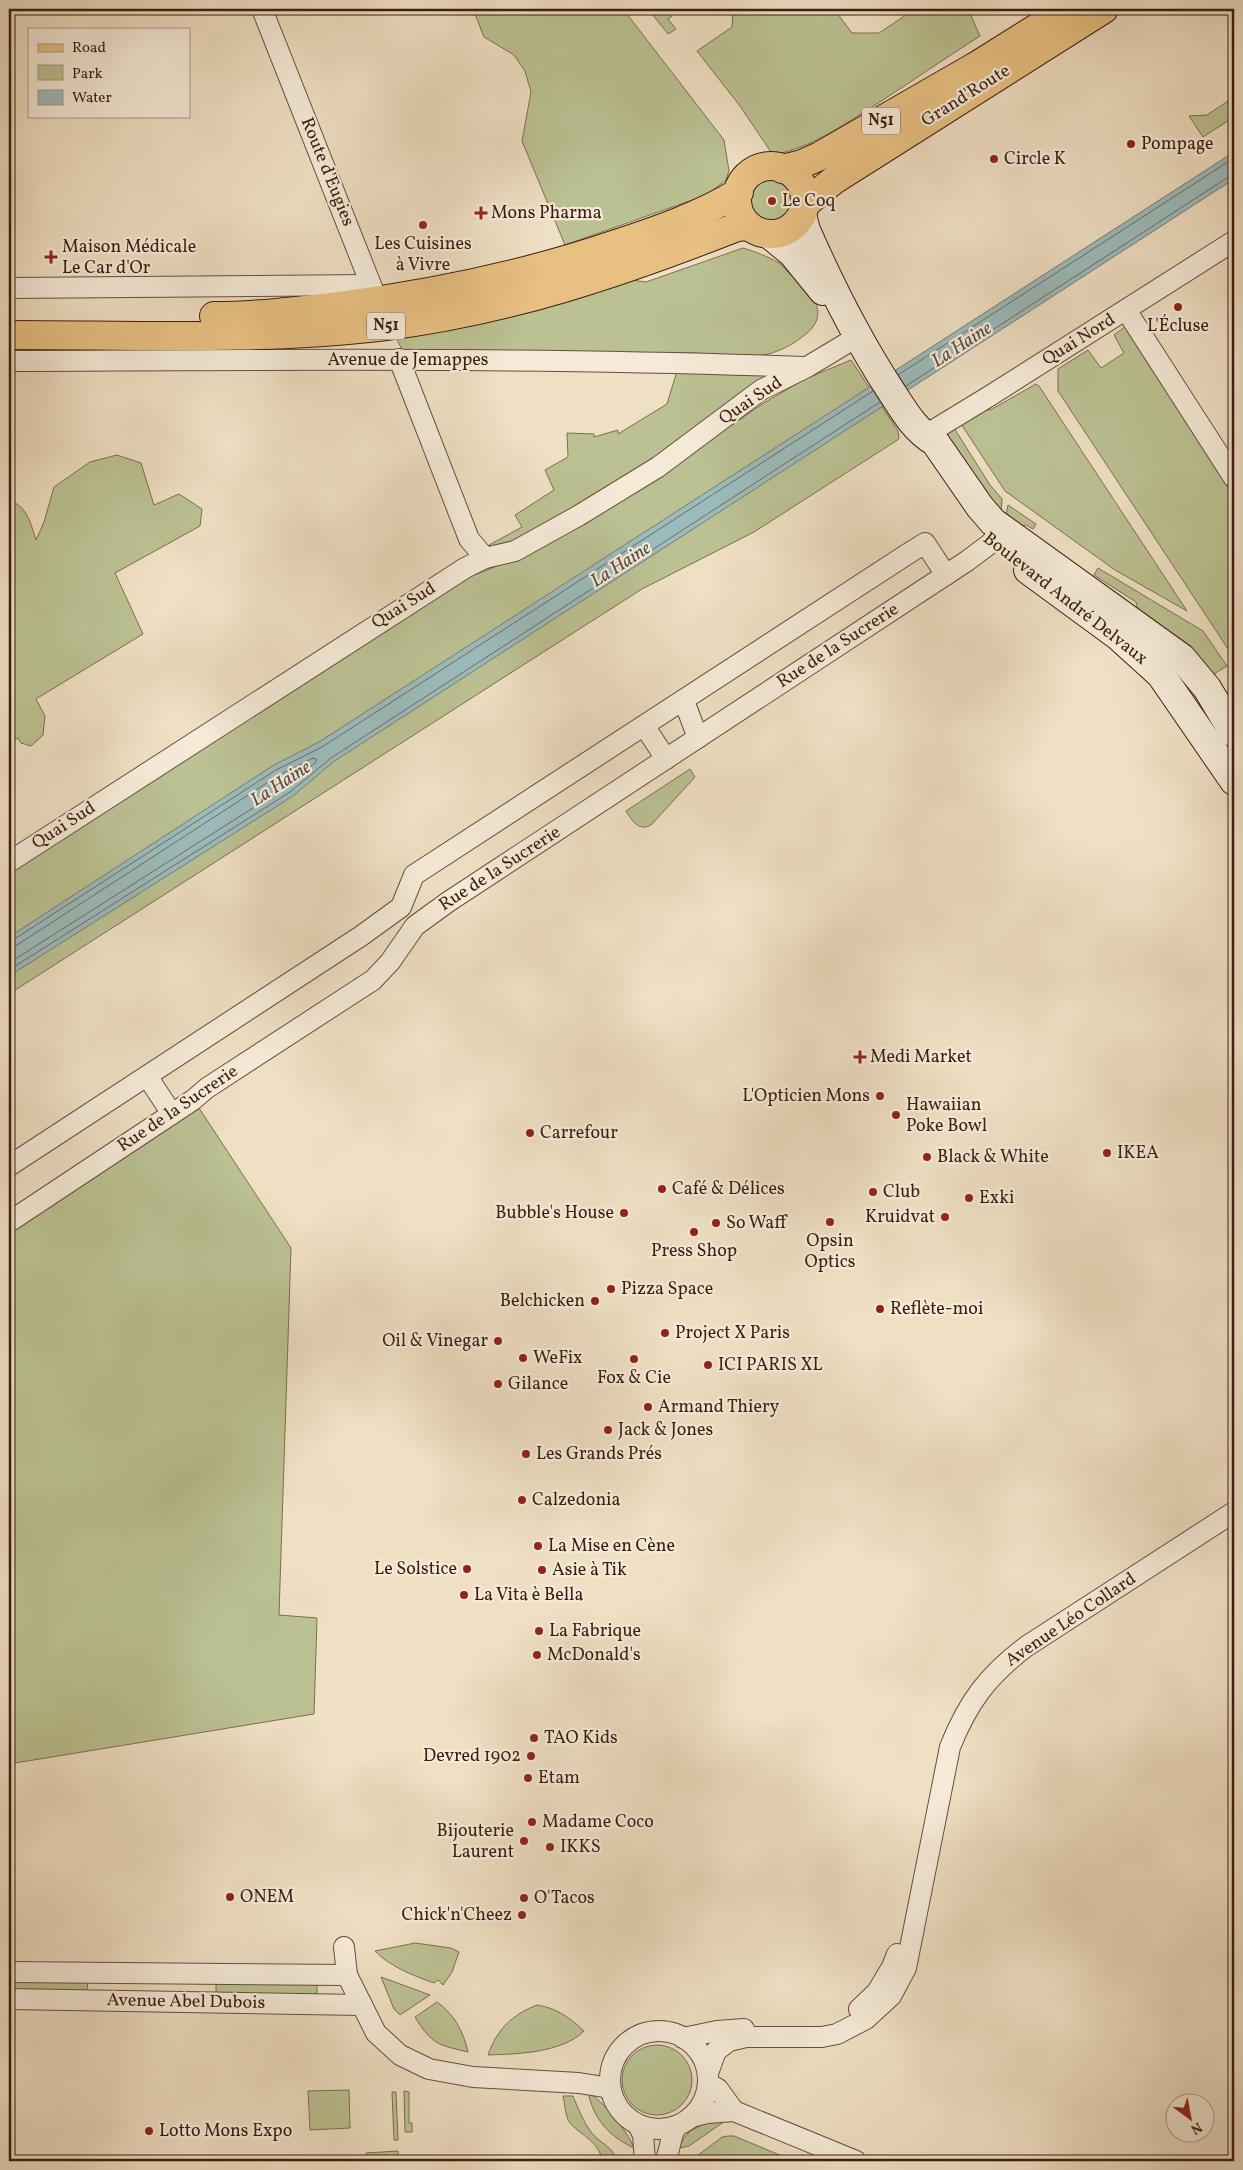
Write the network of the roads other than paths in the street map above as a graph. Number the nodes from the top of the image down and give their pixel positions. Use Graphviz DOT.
graph roads {
  1 [pos="262,9"];
  2 [pos="1067,9"];
  3 [pos="1104,9"];
  4 [pos="782,169"];
  5 [pos="739,192"];
  6 [pos="803,209"];
  7 [pos="759,230"];
  8 [pos="1234,241"];
  9 [pos="9,288"];
  10 [pos="1126,310"];
  11 [pos="380,312"];
  12 [pos="9,317"];
  13 [pos="9,335"];
  14 [pos="858,337"];
  15 [pos="399,360"];
  16 [pos="9,361"];
  17 [pos="807,367"];
  18 [pos="924,436"];
  19 [pos="1234,478"];
  20 [pos="996,535"];
  21 [pos="485,558"];
  22 [pos="946,575"];
  23 [pos="684,701"];
  24 [pos="1231,718"];
  25 [pos="644,727"];
  26 [pos="698,738"];
  27 [pos="666,759"];
  28 [pos="1234,781"];
  29 [pos="9,862"];
  30 [pos="147,1076"];
  31 [pos="172,1114"];
  32 [pos="9,1166"];
  33 [pos="9,1222"];
  34 [pos="1234,1512"];
  35 [pos="912,1938"];
  36 [pos="344,1947"];
  37 [pos="9,1972"];
  38 [pos="347,1975"];
  39 [pos="9,1999"];
  40 [pos="362,2005"];
  41 [pos="683,2038"];
  42 [pos="708,2078"];
  43 [pos="610,2088"];
  44 [pos="734,2111"];
  45 [pos="684,2122"];
  46 [pos="638,2125"];
  47 [pos="645,2161"];
  48 [pos="666,2161"];
  49 [pos="856,2161"];
  1 -- 11 [label="street, Route d'Eugies"];
  2 -- 4 [label="main road, Grand'Route / N51"];
  3 -- 6 [label="main road, Grand'Route / N51"];
  4 -- 5 [label="main road"];
  4 -- 6 [label="main road"];
  5 -- 7 [label="main road"];
  5 -- 11 [label="main road, Avenue de Jemappes / N51"];
  6 -- 7 [label="main road"];
  6 -- 14 [label="street, Boulevard André Delvaux"];
  7 -- 11 [label="main road, Avenue de Jemappes / N51"];
  7 -- 14 [label="street, Boulevard André Delvaux"];
  8 -- 10 [label="street, Quai Nord"];
  9 -- 11 [label="street, Avenue de Jemappes"];
  10 -- 18 [label="street, Quai Nord"];
  10 -- 19 [label="street"];
  11 -- 12 [label="main road, Avenue de Jemappes / N51"];
  11 -- 13 [label="main road, Avenue de Jemappes / N51"];
  14 -- 17 [label="street, Quai Sud"];
  14 -- 18 [label="street, Boulevard André Delvaux"];
  15 -- 16 [label="street, Avenue de Jemappes"];
  15 -- 17 [label="street, Avenue de Jemappes"];
  15 -- 21 [label="street"];
  17 -- 21 [label="street, Quai Sud"];
  18 -- 20 [label="street, Boulevard André Delvaux"];
  20 -- 22 [label="street, Rue de la Sucrerie"];
  20 -- 24 [label="street, Boulevard André Delvaux"];
  20 -- 28 [label="street, Boulevard André Delvaux"];
  21 -- 29 [label="street, Quai Sud"];
  22 -- 23 [label="street"];
  22 -- 26 [label="street, Rue de la Sucrerie"];
  23 -- 25 [label="street"];
  23 -- 26 [label="street"];
  25 -- 27 [label="street"];
  25 -- 30 [label="street"];
  26 -- 27 [label="street, Rue de la Sucrerie"];
  27 -- 31 [label="street, Rue de la Sucrerie"];
  30 -- 31 [label="street"];
  30 -- 32 [label="street"];
  31 -- 33 [label="street, Rue de la Sucrerie"];
  34 -- 35 [label="street, Avenue Léo Collard"];
  35 -- 41 [label="street"];
  35 -- 42 [label="street, Avenue Léo Collard"];
  36 -- 38 [label="street"];
  37 -- 38 [label="street, Avenue Abel Dubois"];
  38 -- 40 [label="street"];
  39 -- 40 [label="street, Avenue Abel Dubois"];
  40 -- 43 [label="street"];
  41 -- 42 [label="street"];
  41 -- 43 [label="street"];
  42 -- 44 [label="street"];
  42 -- 45 [label="street"];
  43 -- 46 [label="street"];
  44 -- 45 [label="street"];
  44 -- 49 [label="street"];
  45 -- 46 [label="street"];
  45 -- 48 [label="street"];
  46 -- 47 [label="street"];
}
